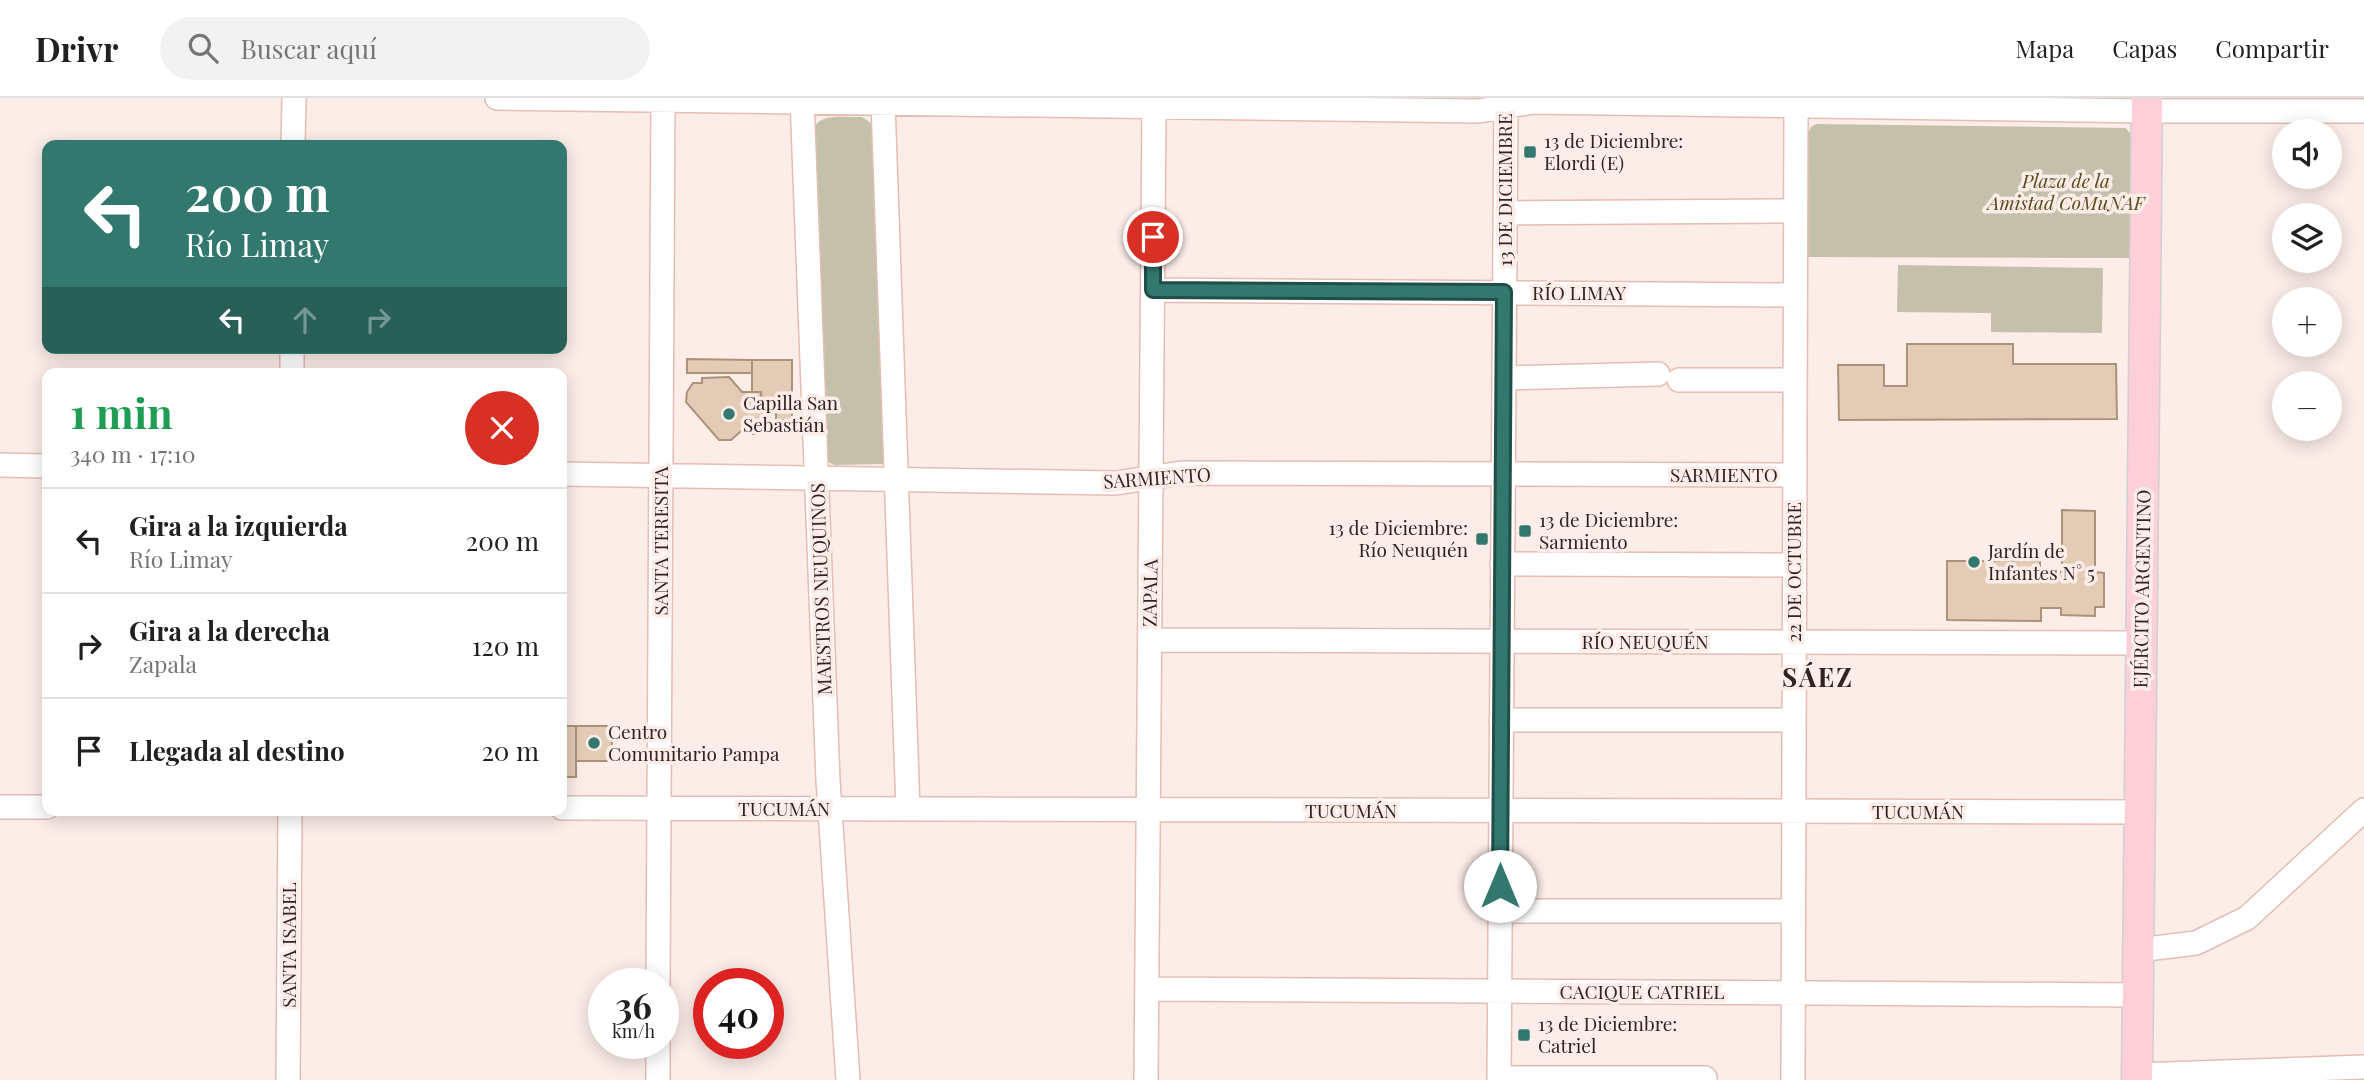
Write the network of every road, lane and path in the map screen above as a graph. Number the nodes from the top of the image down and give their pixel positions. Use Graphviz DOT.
graph roads {
  1 [pos="294,98"];
  2 [pos="497,98"];
  3 [pos="663,99"];
  4 [pos="803,100"];
  5 [pos="1506,102"];
  6 [pos="883,103"];
  7 [pos="1973,103"];
  8 [pos="1169,104"];
  9 [pos="1337,104"];
  10 [pos="2147,105"];
  11 [pos="1796,106"];
  12 [pos="2356,107"];
  13 [pos="293,140"];
  14 [pos="1796,211"];
  15 [pos="1505,213"];
  16 [pos="1153,290"];
  17 [pos="1504,292"];
  18 [pos="1795,295"];
  19 [pos="1504,378"];
  20 [pos="1795,380"];
  21 [pos="0,465"];
  22 [pos="42,466"];
  23 [pos="567,474"];
  24 [pos="1503,474"];
  25 [pos="661,475"];
  26 [pos="1795,475"];
  27 [pos="817,478"];
  28 [pos="1151,478"];
  29 [pos="896,480"];
  30 [pos="1502,564"];
  31 [pos="1794,565"];
  32 [pos="1150,640"];
  33 [pos="1502,641"];
  34 [pos="1794,642"];
  35 [pos="2141,643"];
  36 [pos="1501,720"];
  37 [pos="1794,720"];
  38 [pos="0,807"];
  39 [pos="42,807"];
  40 [pos="567,808"];
  41 [pos="659,809"];
  42 [pos="830,809"];
  43 [pos="908,809"];
  44 [pos="1148,810"];
  45 [pos="2364,810"];
  46 [pos="1500,811"];
  47 [pos="1794,812"];
  48 [pos="2139,813"];
  49 [pos="290,816"];
  50 [pos="1500,911"];
  51 [pos="1793,911"];
  52 [pos="2138,950"];
  53 [pos="658,968"];
  54 [pos="1147,989"];
  55 [pos="1499,991"];
  56 [pos="1793,993"];
  57 [pos="2137,995"];
  58 [pos="658,1059"];
  59 [pos="2364,1068"];
  60 [pos="2137,1077"];
  61 [pos="1705,1078"];
  62 [pos="1499,1079"];
  63 [pos="288,1080"];
  64 [pos="658,1080"];
  65 [pos="848,1080"];
  66 [pos="1146,1080"];
  67 [pos="1793,1080"];
  1 -- 13 [label="street"];
  2 -- 3 [label="street"];
  3 -- 4 [label="street"];
  3 -- 25 [label="street, SANTA TERESITA"];
  4 -- 6 [label="street"];
  4 -- 27 [label="street, MAESTROS NEUQUINOS"];
  5 -- 9 [label="street"];
  5 -- 11 [label="street"];
  5 -- 15 [label="street, 13 DE DICIEMBRE"];
  6 -- 8 [label="street"];
  6 -- 29 [label="street"];
  7 -- 10 [label="street"];
  7 -- 11 [label="street"];
  8 -- 9 [label="street"];
  8 -- 16 [label="street, ZAPALA"];
  10 -- 12 [label="street"];
  10 -- 35 [label="main road, EJÉRCITO ARGENTINO"];
  11 -- 14 [label="street, 22 DE OCTUBRE"];
  14 -- 15 [label="street"];
  14 -- 18 [label="street, 22 DE OCTUBRE"];
  15 -- 17 [label="street, 13 DE DICIEMBRE"];
  16 -- 17 [label="street, RÍO LIMAY"];
  16 -- 28 [label="street, ZAPALA"];
  17 -- 18 [label="street, RÍO LIMAY"];
  17 -- 19 [label="street, 13 DE DICIEMBRE"];
  18 -- 20 [label="street, 22 DE OCTUBRE"];
  19 -- 20 [label="street"];
  19 -- 24 [label="street, 13 DE DICIEMBRE"];
  20 -- 26 [label="street, 22 DE OCTUBRE"];
  21 -- 22 [label="street"];
  23 -- 25 [label="street, SARMIENTO"];
  24 -- 26 [label="street, SARMIENTO"];
  24 -- 28 [label="street, SARMIENTO"];
  24 -- 30 [label="street, 13 DE DICIEMBRE"];
  25 -- 27 [label="street, SARMIENTO"];
  25 -- 41 [label="street, SANTA TERESITA"];
  26 -- 31 [label="street, 22 DE OCTUBRE"];
  27 -- 29 [label="street, SARMIENTO"];
  27 -- 42 [label="street, MAESTROS NEUQUINOS"];
  28 -- 29 [label="street, SARMIENTO"];
  28 -- 32 [label="street, ZAPALA"];
  29 -- 43 [label="street"];
  30 -- 31 [label="street"];
  30 -- 33 [label="street, 13 DE DICIEMBRE"];
  31 -- 34 [label="street, 22 DE OCTUBRE"];
  32 -- 33 [label="street, RÍO NEUQUÉN"];
  32 -- 44 [label="street, ZAPALA"];
  33 -- 34 [label="street, RÍO NEUQUÉN"];
  33 -- 36 [label="street, 13 DE DICIEMBRE"];
  34 -- 35 [label="street, RÍO NEUQUÉN"];
  34 -- 37 [label="street, 22 DE OCTUBRE"];
  35 -- 48 [label="main road, EJÉRCITO ARGENTINO"];
  36 -- 37 [label="street"];
  36 -- 46 [label="street, 13 DE DICIEMBRE"];
  37 -- 47 [label="street, 22 DE OCTUBRE"];
  38 -- 39 [label="street"];
  40 -- 41 [label="street, TUCUMÁN"];
  41 -- 42 [label="street, TUCUMÁN"];
  41 -- 53 [label="street, SANTA TERESITA"];
  42 -- 43 [label="street, TUCUMÁN"];
  42 -- 65 [label="street, MAESTROS NEUQUINOS"];
  43 -- 44 [label="street, TUCUMÁN"];
  44 -- 46 [label="street, TUCUMÁN"];
  44 -- 54 [label="street, ZAPALA"];
  45 -- 52 [label="street"];
  46 -- 47 [label="street, TUCUMÁN"];
  46 -- 50 [label="street, 13 DE DICIEMBRE"];
  47 -- 48 [label="street, TUCUMÁN"];
  47 -- 51 [label="street, 22 DE OCTUBRE"];
  48 -- 52 [label="main road, EJÉRCITO ARGENTINO"];
  49 -- 63 [label="street, SANTA ISABEL"];
  50 -- 51 [label="street"];
  50 -- 55 [label="street, 13 DE DICIEMBRE"];
  51 -- 56 [label="street, 22 DE OCTUBRE"];
  52 -- 57 [label="main road, EJÉRCITO ARGENTINO"];
  54 -- 55 [label="street, CACIQUE CATRIEL"];
  54 -- 66 [label="street, ZAPALA"];
  55 -- 56 [label="street, CACIQUE CATRIEL"];
  55 -- 62 [label="street, 13 DE DICIEMBRE"];
  56 -- 57 [label="street, CACIQUE CATRIEL"];
  56 -- 67 [label="street, 22 DE OCTUBRE"];
  57 -- 60 [label="main road, EJÉRCITO ARGENTINO"];
  58 -- 64 [label="street"];
  59 -- 60 [label="street"];
  61 -- 62 [label="street"];
}
